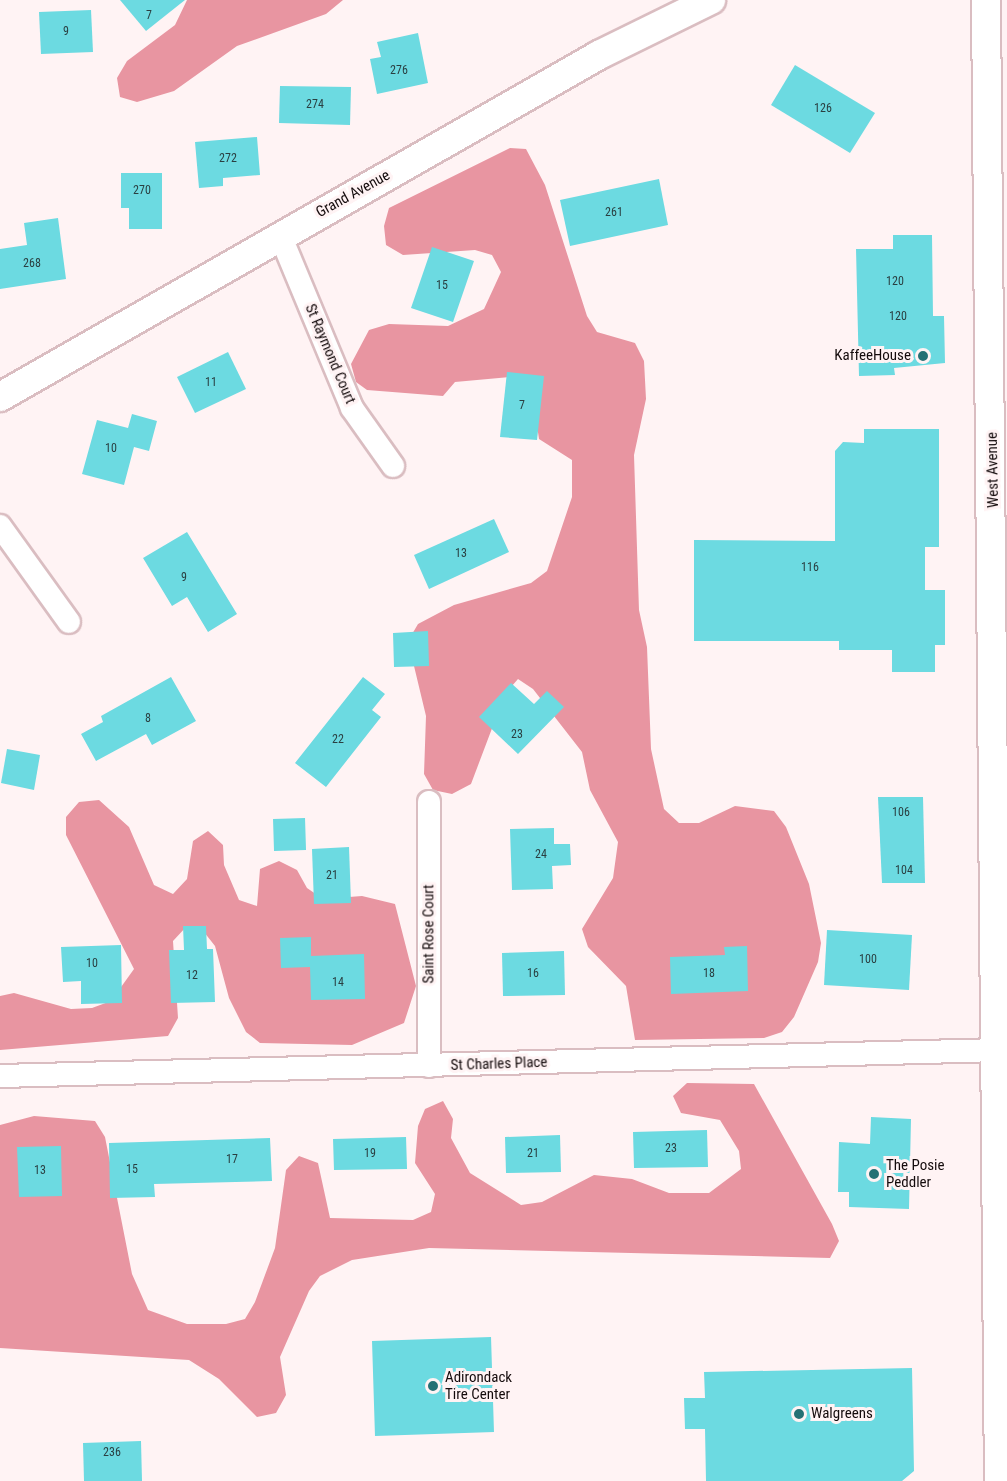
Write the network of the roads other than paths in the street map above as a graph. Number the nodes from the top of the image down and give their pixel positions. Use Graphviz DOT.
graph roads {
  1 [pos="709,0"];
  2 [pos="986,0"];
  3 [pos="280,235"];
  4 [pos="0,397"];
  5 [pos="393,466"];
  6 [pos="0,526"];
  7 [pos="69,622"];
  8 [pos="429,802"];
  9 [pos="999,1050"];
  10 [pos="429,1066"];
  11 [pos="0,1077"];
  12 [pos="999,1481"];
  1 -- 3 [label="street, Grand Avenue"];
  2 -- 9 [label="street, West Avenue"];
  3 -- 4 [label="street, Grand Avenue"];
  3 -- 5 [label="street, St Raymond Court"];
  6 -- 7 [label="street"];
  8 -- 10 [label="street, Saint Rose Court"];
  9 -- 10 [label="street, St Charles Place"];
  9 -- 12 [label="street, West Avenue"];
  10 -- 11 [label="street, St Charles Place"];
}
